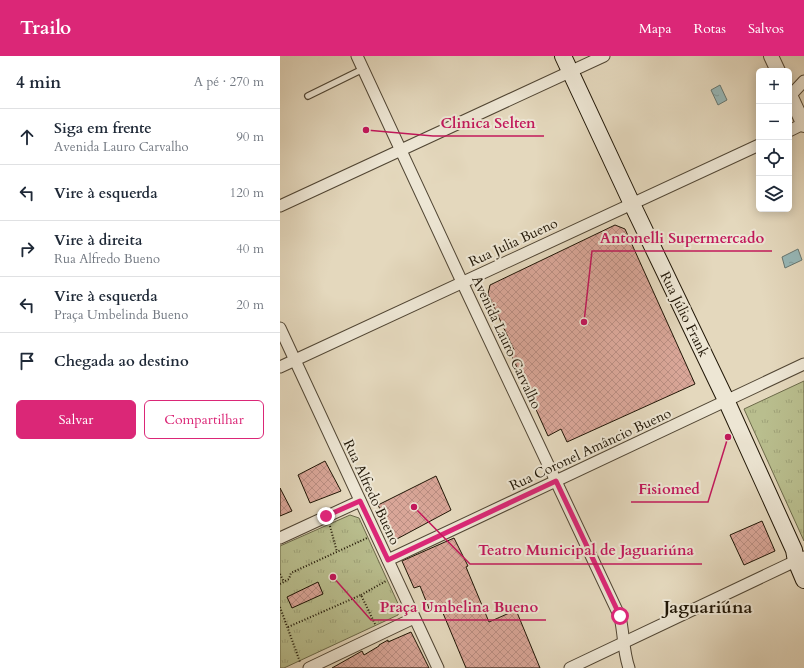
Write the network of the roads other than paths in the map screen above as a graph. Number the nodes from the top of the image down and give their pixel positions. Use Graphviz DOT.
graph roads {
  1 [pos="357,56"];
  2 [pos="563,56"];
  3 [pos="604,56"];
  4 [pos="771,56"];
  5 [pos="777,68"];
  6 [pos="364,69"];
  7 [pos="570,72"];
  8 [pos="804,81"];
  9 [pos="792,92"];
  10 [pos="308,96"];
  11 [pos="792,98"];
  12 [pos="804,124"];
  13 [pos="792,130"];
  14 [pos="756,146"];
  15 [pos="401,150"];
  16 [pos="632,204"];
  17 [pos="280,206"];
  18 [pos="462,282"];
  19 [pos="280,328"];
  20 [pos="295,360"];
  21 [pos="804,364"];
  22 [pos="280,367"];
  23 [pos="726,400"];
  24 [pos="556,481"];
  25 [pos="360,501"];
  26 [pos="280,538"];
  27 [pos="800,558"];
  28 [pos="388,560"];
  29 [pos="804,580"];
  30 [pos="414,618"];
  31 [pos="624,643"];
  32 [pos="309,668"];
  33 [pos="438,668"];
  34 [pos="570,668"];
  35 [pos="629,668"];
  1 -- 6 [label="street, Avenida Lauro Carvalho"];
  2 -- 7 [label="main road, Rua Júlio Frank"];
  3 -- 7 [label="street"];
  4 -- 5 [label="street"];
  6 -- 10 [label="lane"];
  6 -- 15 [label="street, Avenida Lauro Carvalho"];
  7 -- 15 [label="street"];
  7 -- 16 [label="main road, Rua Júlio Frank"];
  8 -- 9 [label="street"];
  11 -- 12 [label="street"];
  12 -- 13 [label="street"];
  14 -- 16 [label="street, Rua Julia Bueno"];
  15 -- 17 [label="street"];
  15 -- 18 [label="street, Avenida Lauro Carvalho"];
  16 -- 18 [label="street, Rua Julia Bueno"];
  16 -- 23 [label="main road, Rua Júlio Frank"];
  18 -- 20 [label="street, Rua Julia Bueno"];
  18 -- 24 [label="street, Avenida Lauro Carvalho"];
  19 -- 20 [label="street, Rua Alfredo Bueno"];
  20 -- 22 [label="street, Rua Julia Bueno"];
  20 -- 25 [label="street, Rua Alfredo Bueno"];
  21 -- 23 [label="street, Rua Coronel Amâncio Bueno"];
  23 -- 24 [label="street, Rua Coronel Amâncio Bueno"];
  23 -- 27 [label="main road, Rua Júlio Frank"];
  24 -- 28 [label="street, Rua Coronel Amâncio Bueno"];
  24 -- 31 [label="street, Avenida Lauro Carvalho"];
  25 -- 26 [label="street"];
  25 -- 28 [label="street, Rua Alfredo Bueno"];
  27 -- 29 [label="main road, Rua Júlio Frank"];
  27 -- 31 [label="street"];
  28 -- 30 [label="street, Rua Alfredo Bueno"];
  30 -- 32 [label="street"];
  30 -- 33 [label="street, Rua Alfredo Bueno"];
  31 -- 34 [label="street"];
  31 -- 35 [label="street, Avenida Lauro Carvalho"];
}
